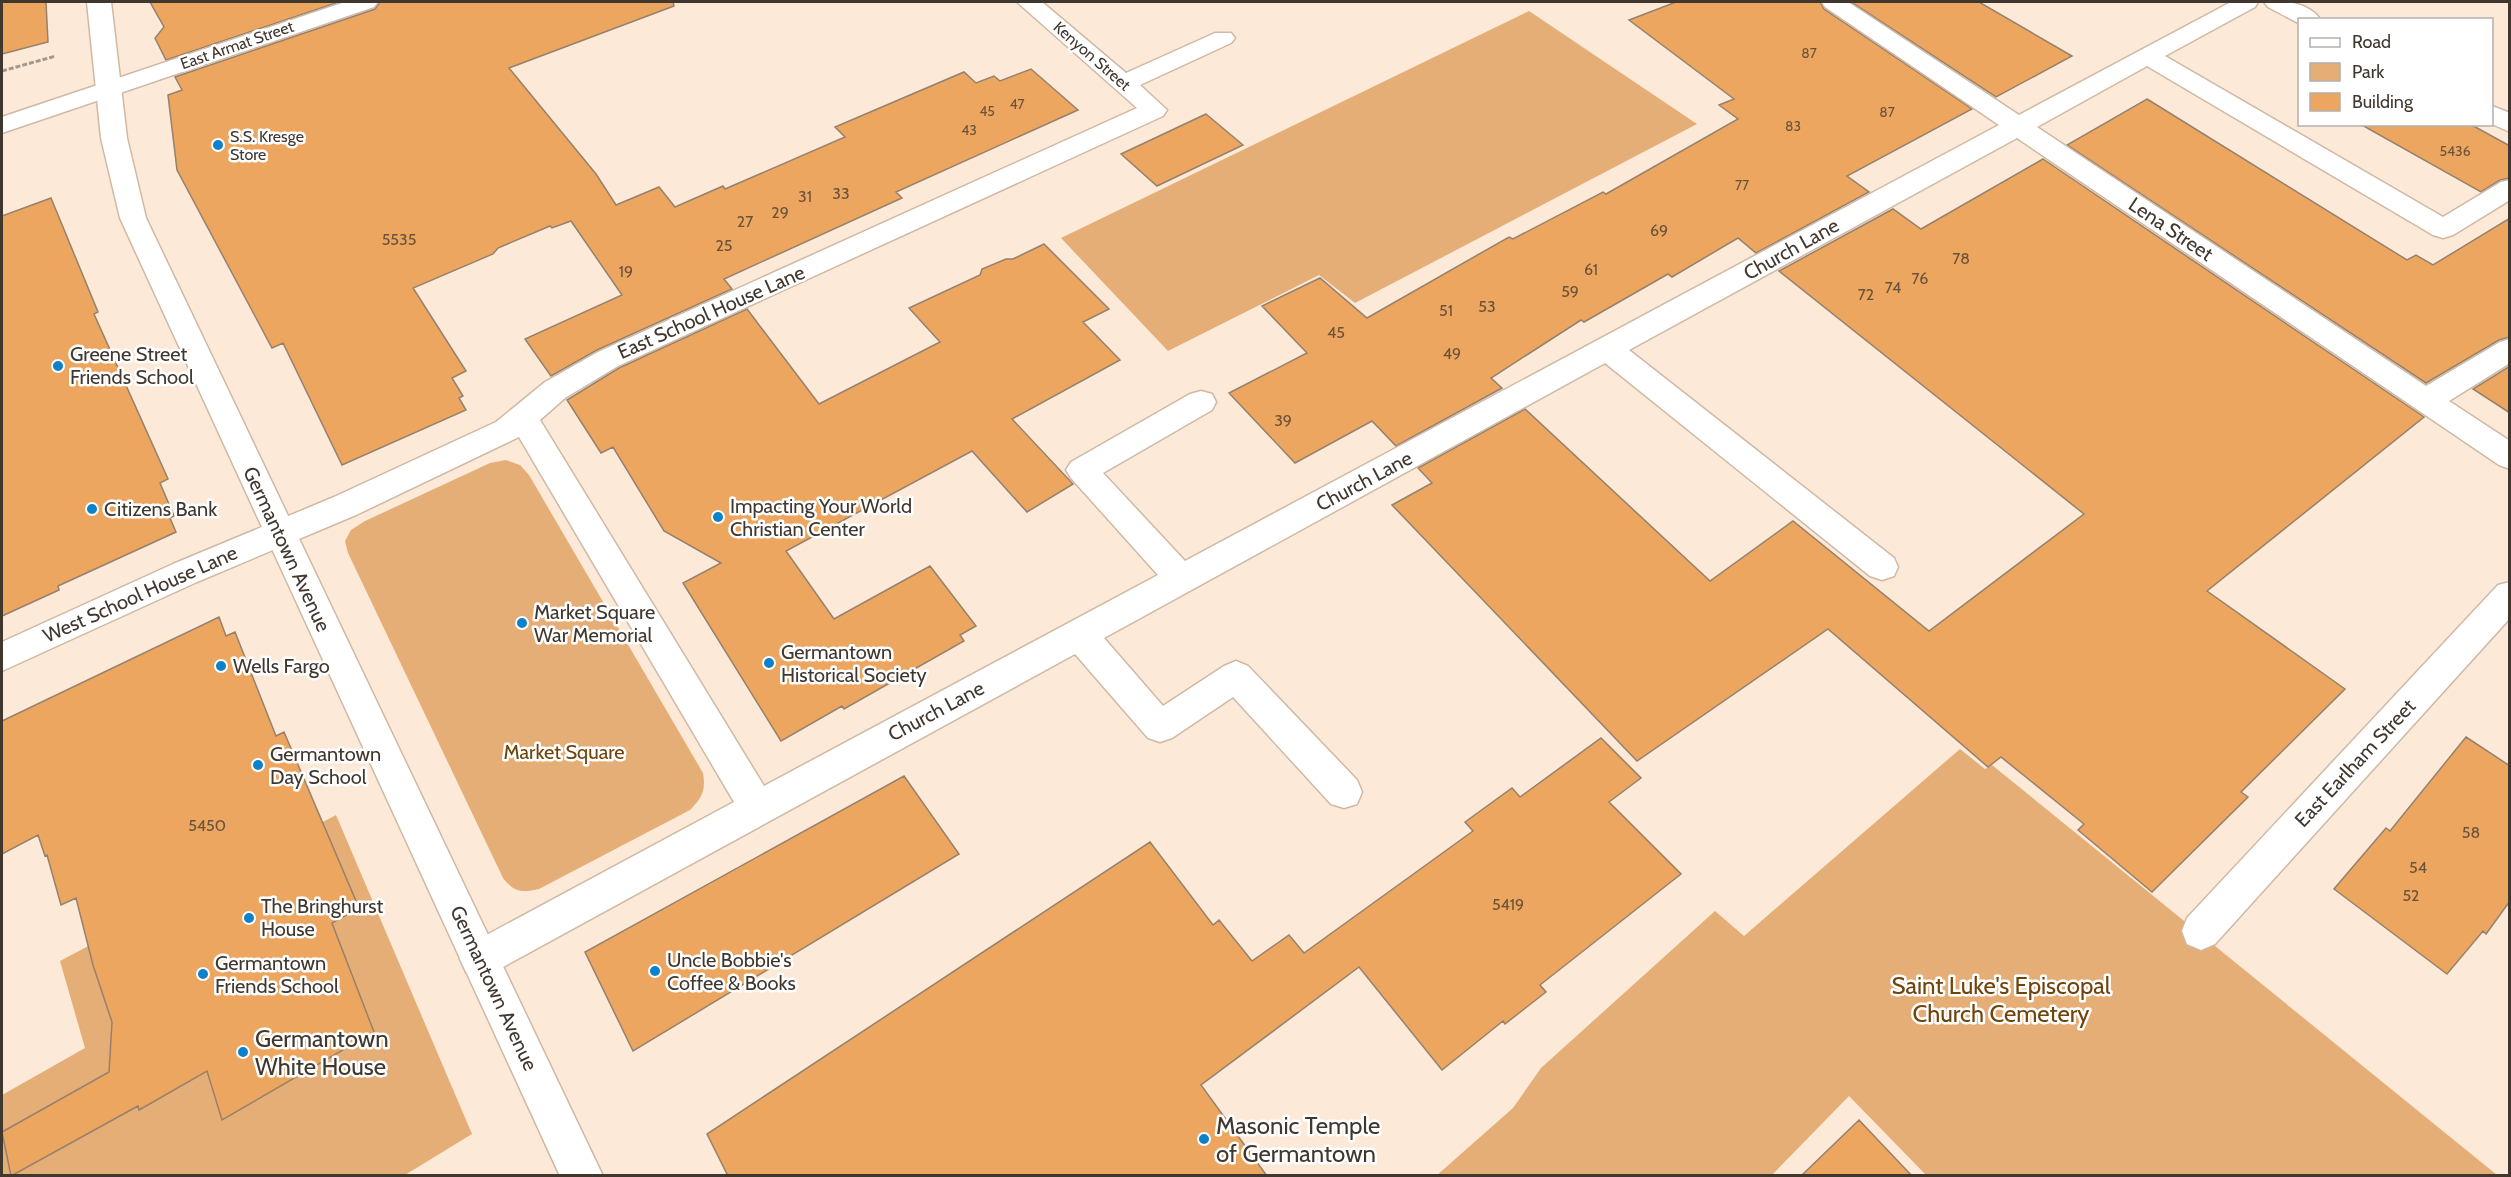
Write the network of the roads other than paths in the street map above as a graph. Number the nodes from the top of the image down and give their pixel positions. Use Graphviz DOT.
graph roads {
  1 [pos="102,2"];
  2 [pos="366,2"];
  3 [pos="1029,2"];
  4 [pos="1833,2"];
  5 [pos="2247,2"];
  6 [pos="2276,2"];
  7 [pos="2306,18"];
  8 [pos="1223,38"];
  9 [pos="2147,56"];
  10 [pos="1123,84"];
  11 [pos="108,90"];
  12 [pos="1154,110"];
  13 [pos="2493,115"];
  14 [pos="2510,124"];
  15 [pos="2,125"];
  16 [pos="2018,126"];
  17 [pos="2510,189"];
  18 [pos="1607,349"];
  19 [pos="2510,350"];
  20 [pos="2425,401"];
  21 [pos="1201,402"];
  22 [pos="523,418"];
  23 [pos="2510,457"];
  24 [pos="279,533"];
  25 [pos="1882,567"];
  26 [pos="1182,579"];
  27 [pos="2510,595"];
  28 [pos="1079,634"];
  29 [pos="2,657"];
  30 [pos="1344,792"];
  31 [pos="757,808"];
  32 [pos="2201,931"];
  33 [pos="480,959"];
  34 [pos="582,1176"];
  1 -- 11 [label="street, Germantown Avenue"];
  2 -- 11 [label="street, East Armat Street"];
  3 -- 10 [label="street, Kenyon Street"];
  4 -- 16 [label="street, Lena Street"];
  5 -- 9 [label="street, Church Lane"];
  6 -- 7 [label="street"];
  8 -- 10 [label="street"];
  9 -- 16 [label="street, Church Lane"];
  9 -- 17 [label="street"];
  10 -- 12 [label="street, Kenyon Street"];
  11 -- 15 [label="street, East Armat Street"];
  11 -- 24 [label="street, Germantown Avenue"];
  12 -- 22 [label="street, East School House Lane"];
  13 -- 14 [label="street"];
  16 -- 18 [label="street, Church Lane"];
  16 -- 20 [label="street, Lena Street"];
  18 -- 25 [label="street"];
  18 -- 26 [label="street, Church Lane"];
  19 -- 20 [label="street"];
  20 -- 23 [label="street, Lena Street"];
  21 -- 26 [label="street"];
  22 -- 24 [label="street, East School House Lane"];
  22 -- 31 [label="street"];
  24 -- 29 [label="street, West School House Lane"];
  24 -- 33 [label="street, Germantown Avenue"];
  26 -- 28 [label="street, Church Lane"];
  27 -- 32 [label="street, East Earlham Street"];
  28 -- 30 [label="street"];
  28 -- 31 [label="street, Church Lane"];
  31 -- 33 [label="street, Church Lane"];
  33 -- 34 [label="street, Germantown Avenue"];
}
